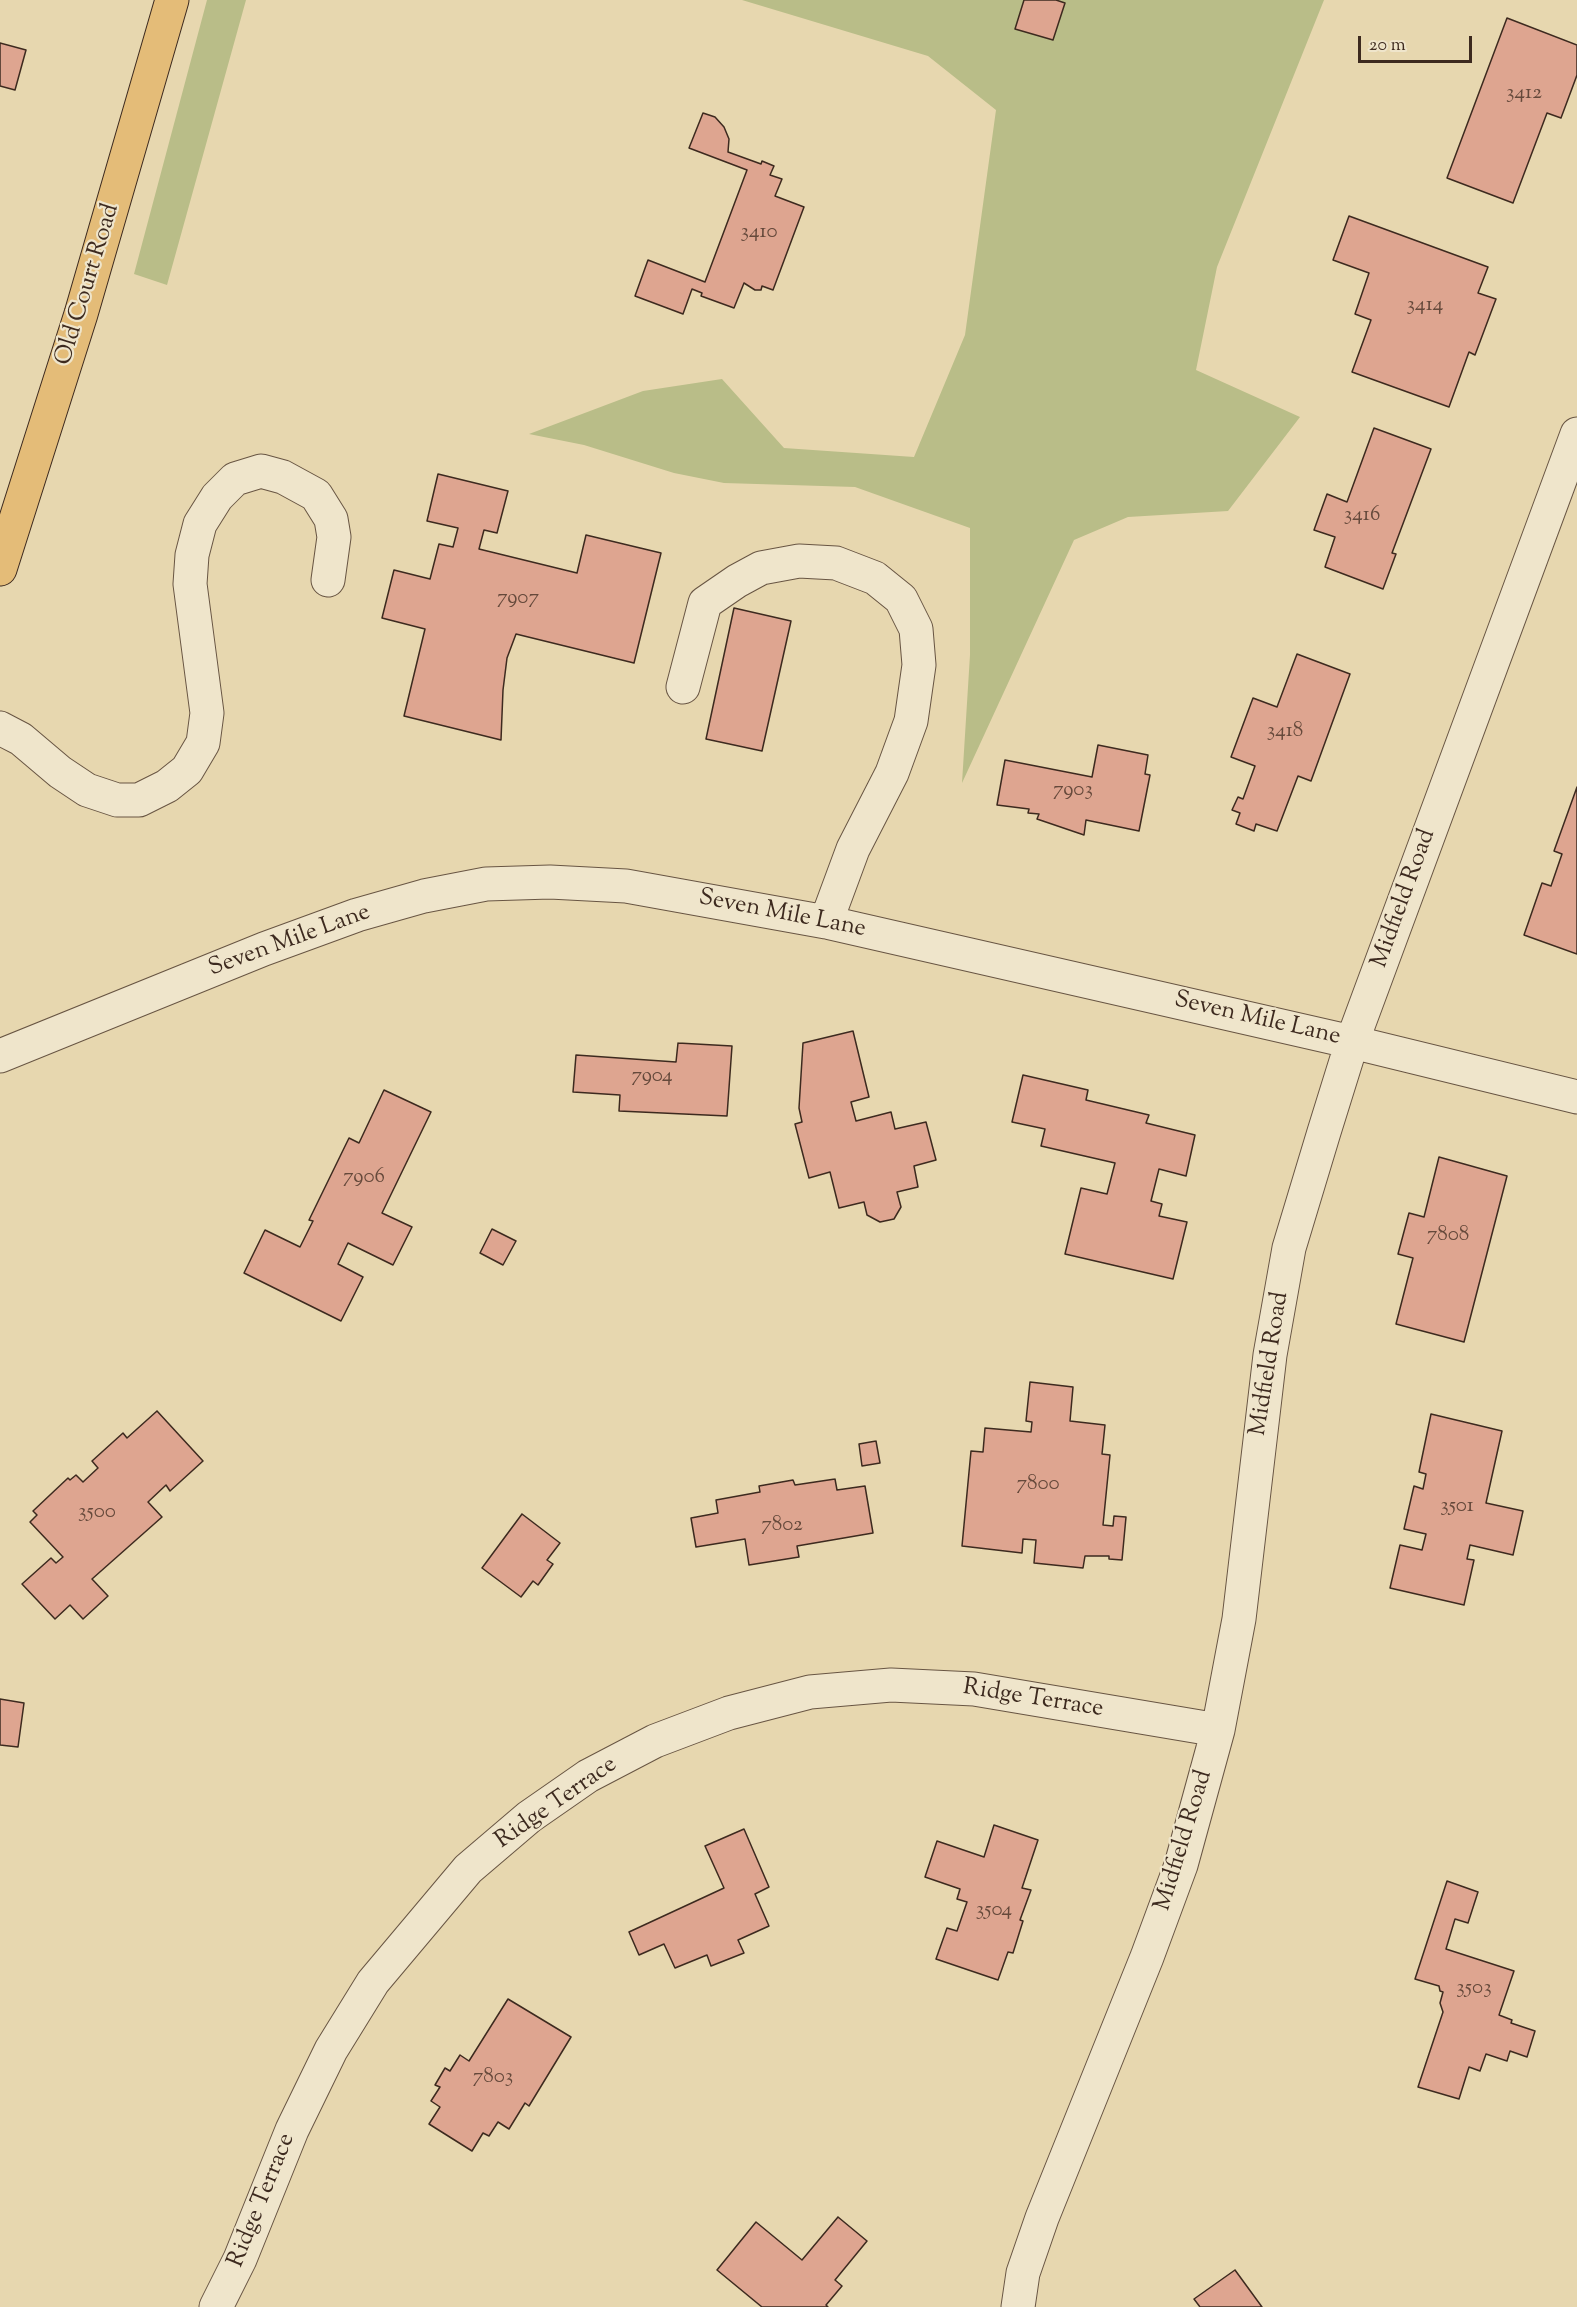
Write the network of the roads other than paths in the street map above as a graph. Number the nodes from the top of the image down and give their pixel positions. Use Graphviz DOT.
graph roads {
  1 [pos="172,0"];
  2 [pos="1577,434"];
  3 [pos="0,569"];
  4 [pos="328,580"];
  5 [pos="683,687"];
  6 [pos="0,728"];
  7 [pos="826,922"];
  8 [pos="1352,1042"];
  9 [pos="0,1056"];
  10 [pos="1577,1097"];
  11 [pos="1218,1730"];
  12 [pos="216,2307"];
  13 [pos="1018,2307"];
  1 -- 3 [label="main road, Old Court Road"];
  2 -- 8 [label="street, Midfield Road"];
  4 -- 6 [label="street"];
  5 -- 7 [label="street"];
  7 -- 8 [label="street, Seven Mile Lane"];
  7 -- 9 [label="street, Seven Mile Lane"];
  8 -- 10 [label="street, Seven Mile Lane"];
  8 -- 11 [label="street, Midfield Road"];
  11 -- 12 [label="street, Ridge Terrace"];
  11 -- 13 [label="street, Midfield Road"];
}
